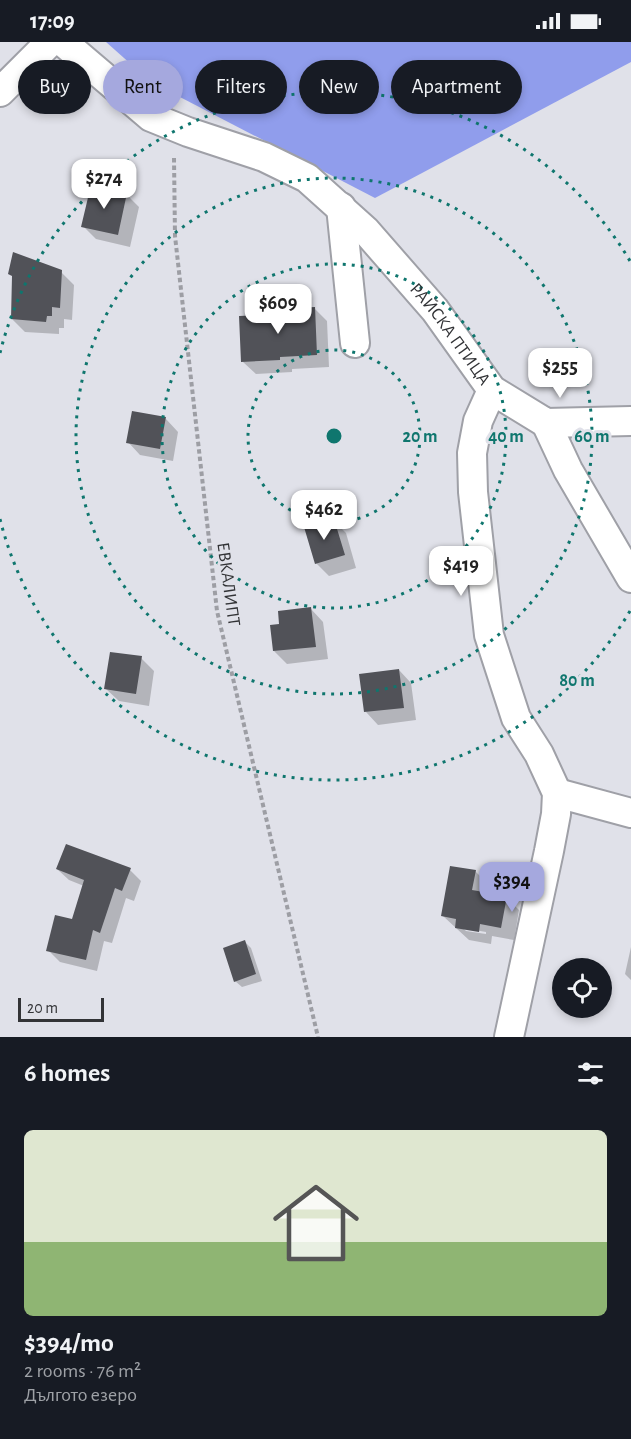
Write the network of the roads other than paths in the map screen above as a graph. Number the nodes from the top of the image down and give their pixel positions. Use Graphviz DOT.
graph roads {
  1 [pos="50,42"];
  2 [pos="63,42"];
  3 [pos="0,92"];
  4 [pos="340,207"];
  5 [pos="355,343"];
  6 [pos="492,390"];
  7 [pos="631,421"];
  8 [pos="546,423"];
  9 [pos="631,578"];
  10 [pos="557,793"];
  11 [pos="631,813"];
  12 [pos="509,1037"];
  1 -- 3 [label="street"];
  2 -- 4 [label="street, РАЙСКА ПТИЦА"];
  4 -- 5 [label="street"];
  4 -- 6 [label="street, РАЙСКА ПТИЦА"];
  6 -- 8 [label="street"];
  6 -- 10 [label="street, РАЙСКА ПТИЦА"];
  7 -- 8 [label="street"];
  8 -- 9 [label="street"];
  10 -- 11 [label="street"];
  10 -- 12 [label="street"];
}
